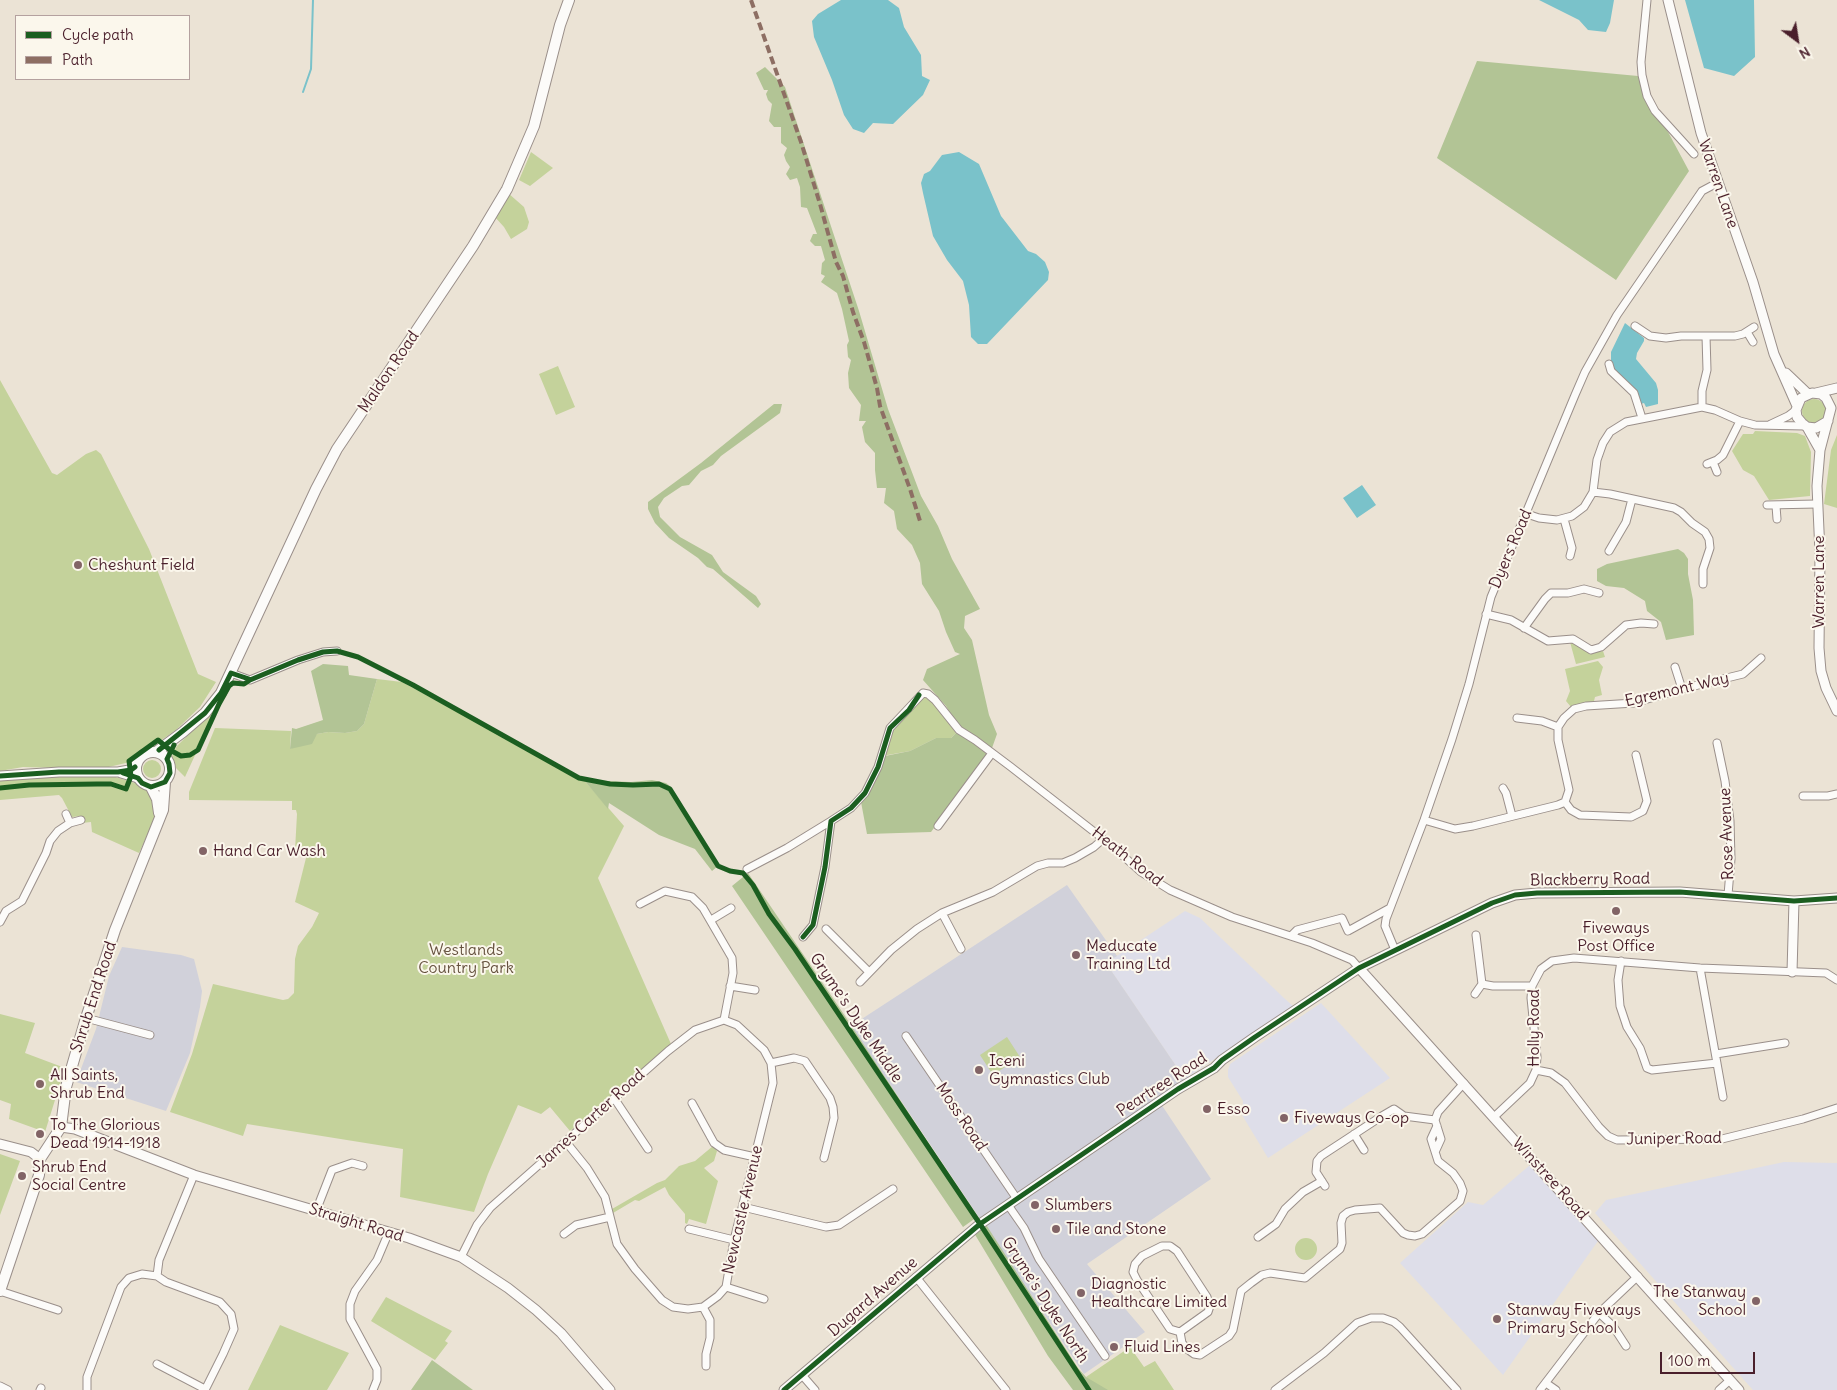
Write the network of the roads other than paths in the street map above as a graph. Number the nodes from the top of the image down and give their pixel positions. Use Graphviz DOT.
graph roads {
  1 [pos="569,0"];
  2 [pos="1647,0"];
  3 [pos="1668,0"];
  4 [pos="1694,154"];
  5 [pos="1717,183"];
  6 [pos="1635,326"];
  7 [pos="1754,327"];
  8 [pos="1747,332"];
  9 [pos="1706,336"];
  10 [pos="1753,342"];
  11 [pos="1609,364"];
  12 [pos="1779,365"];
  13 [pos="1837,388"];
  14 [pos="1812,393"];
  15 [pos="1834,405"];
  16 [pos="1702,407"];
  17 [pos="1796,408"];
  18 [pos="1642,418"];
  19 [pos="1740,421"];
  20 [pos="1828,421"];
  21 [pos="1771,425"];
  22 [pos="1806,426"];
  23 [pos="1820,450"];
  24 [pos="1718,472"];
  25 [pos="1592,492"];
  26 [pos="1632,499"];
  27 [pos="1817,504"];
  28 [pos="1767,506"];
  29 [pos="1776,506"];
  30 [pos="1527,514"];
  31 [pos="1564,518"];
  32 [pos="1778,519"];
  33 [pos="1609,551"];
  34 [pos="1570,556"];
  35 [pos="1703,584"];
  36 [pos="1599,593"];
  37 [pos="1486,614"];
  38 [pos="1654,624"];
  39 [pos="1524,628"];
  40 [pos="337,651"];
  41 [pos="1761,658"];
  42 [pos="1748,660"];
  43 [pos="1754,666"];
  44 [pos="1675,668"];
  45 [pos="231,673"];
  46 [pos="1682,689"];
  47 [pos="1837,711"];
  48 [pos="1517,718"];
  49 [pos="1558,727"];
  50 [pos="183,732"];
  51 [pos="1717,743"];
  52 [pos="156,752"];
  53 [pos="992,753"];
  54 [pos="1636,755"];
  55 [pos="167,759"];
  56 [pos="136,774"];
  57 [pos="0,776"];
  58 [pos="165,782"];
  59 [pos="151,787"];
  60 [pos="1503,788"];
  61 [pos="1837,794"];
  62 [pos="1803,796"];
  63 [pos="1565,802"];
  64 [pos="66,814"];
  65 [pos="1512,816"];
  66 [pos="160,819"];
  67 [pos="81,820"];
  68 [pos="1424,820"];
  69 [pos="831,821"];
  70 [pos="70,823"];
  71 [pos="938,826"];
  72 [pos="1103,839"];
  73 [pos="747,868"];
  74 [pos="1728,895"];
  75 [pos="1837,898"];
  76 [pos="1794,901"];
  77 [pos="640,904"];
  78 [pos="731,908"];
  79 [pos="1390,908"];
  80 [pos="942,913"];
  81 [pos="711,920"];
  82 [pos="0,922"];
  83 [pos="826,929"];
  84 [pos="1476,935"];
  85 [pos="1291,936"];
  86 [pos="803,937"];
  87 [pos="961,949"];
  88 [pos="1395,950"];
  89 [pos="1621,961"];
  90 [pos="1360,968"];
  91 [pos="1700,968"];
  92 [pos="869,972"];
  93 [pos="1792,972"];
  94 [pos="1837,980"];
  95 [pos="860,982"];
  96 [pos="1482,984"];
  97 [pos="730,986"];
  98 [pos="1532,986"];
  99 [pos="755,990"];
  100 [pos="1475,994"];
  101 [pos="86,1018"];
  102 [pos="724,1020"];
  103 [pos="150,1035"];
  104 [pos="906,1036"];
  105 [pos="1784,1042"];
  106 [pos="1716,1054"];
  107 [pos="771,1063"];
  108 [pos="1717,1063"];
  109 [pos="1536,1070"];
  110 [pos="1464,1083"];
  111 [pos="1723,1097"];
  112 [pos="614,1098"];
  113 [pos="692,1104"];
  114 [pos="1837,1108"];
  115 [pos="1494,1117"];
  116 [pos="1436,1123"];
  117 [pos="61,1127"];
  118 [pos="1354,1134"];
  119 [pos="566,1142"];
  120 [pos="0,1144"];
  121 [pos="648,1149"];
  122 [pos="1364,1150"];
  123 [pos="755,1157"];
  124 [pos="824,1158"];
  125 [pos="40,1159"];
  126 [pos="363,1166"];
  127 [pos="194,1175"];
  128 [pos="893,1189"];
  129 [pos="1017,1199"];
  130 [pos="1008,1205"];
  131 [pos="743,1207"];
  132 [pos="316,1212"];
  133 [pos="610,1218"];
  134 [pos="980,1224"];
  135 [pos="689,1229"];
  136 [pos="388,1234"];
  137 [pos="564,1234"];
  138 [pos="1258,1237"];
  139 [pos="734,1240"];
  140 [pos="461,1257"];
  141 [pos="157,1276"];
  142 [pos="1638,1276"];
  143 [pos="916,1277"];
  144 [pos="726,1287"];
  145 [pos="0,1291"];
  146 [pos="764,1299"];
  147 [pos="703,1306"];
  148 [pos="58,1310"];
  149 [pos="1599,1313"];
  150 [pos="1180,1332"];
  151 [pos="1626,1346"];
  152 [pos="1105,1356"];
  153 [pos="158,1364"];
  154 [pos="706,1366"];
  155 [pos="802,1374"];
  156 [pos="1730,1380"];
  157 [pos="1546,1383"];
  158 [pos="0,1386"];
  159 [pos="8,1390"];
  160 [pos="87,1390"];
  161 [pos="205,1390"];
  162 [pos="373,1390"];
  163 [pos="610,1390"];
  164 [pos="784,1390"];
  165 [pos="815,1390"];
  166 [pos="1006,1390"];
  167 [pos="1276,1390"];
  168 [pos="1457,1390"];
  169 [pos="1540,1390"];
  170 [pos="1556,1390"];
  171 [pos="1719,1390"];
  172 [pos="1739,1390"];
  1 -- 45 [label="main road, Maldon Road"];
  2 -- 4 [label="street"];
  3 -- 5 [label="street, Warren Lane"];
  5 -- 12 [label="street, Warren Lane"];
  5 -- 30 [label="street, Dyers Road"];
  6 -- 9 [label="street"];
  7 -- 8 [label="street"];
  8 -- 9 [label="street"];
  8 -- 10 [label="street"];
  9 -- 16 [label="street"];
  11 -- 18 [label="street"];
  12 -- 14 [label="street, Warren Lane"];
  12 -- 17 [label="street, Warren Lane"];
  13 -- 14 [label="street"];
  14 -- 15 [label="street, Warren Lane"];
  14 -- 17 [label="street"];
  15 -- 20 [label="street, Warren Lane"];
  16 -- 18 [label="street"];
  16 -- 19 [label="street"];
  17 -- 21 [label="street"];
  17 -- 22 [label="street, Warren Lane"];
  18 -- 25 [label="street"];
  19 -- 21 [label="street"];
  19 -- 24 [label="street"];
  20 -- 22 [label="street"];
  20 -- 23 [label="street, Warren Lane"];
  21 -- 22 [label="street"];
  22 -- 23 [label="street, Warren Lane"];
  23 -- 27 [label="street, Warren Lane"];
  25 -- 26 [label="street"];
  25 -- 31 [label="street"];
  26 -- 33 [label="street"];
  26 -- 35 [label="street"];
  27 -- 29 [label="street"];
  27 -- 47 [label="street, Warren Lane"];
  28 -- 29 [label="street"];
  29 -- 32 [label="street"];
  30 -- 31 [label="street"];
  30 -- 37 [label="street, Dyers Road"];
  31 -- 34 [label="street"];
  36 -- 39 [label="street"];
  37 -- 39 [label="street"];
  37 -- 68 [label="street, Dyers Road"];
  38 -- 39 [label="street"];
  40 -- 45 [label="street"];
  41 -- 43 [label="street, Egremont Way"];
  42 -- 43 [label="street, Egremont Way"];
  43 -- 46 [label="street, Egremont Way"];
  44 -- 46 [label="street"];
  45 -- 50 [label="main road, Maldon Road"];
  46 -- 49 [label="street, Egremont Way"];
  48 -- 49 [label="street"];
  49 -- 63 [label="street"];
  50 -- 52 [label="main road, Maldon Road"];
  50 -- 55 [label="main road, Maldon Road"];
  51 -- 74 [label="street, Rose Avenue"];
  52 -- 55 [label="main road"];
  52 -- 56 [label="main road"];
  53 -- 69 [label="street, Heath Road"];
  53 -- 71 [label="street"];
  53 -- 72 [label="street, Heath Road"];
  54 -- 63 [label="street"];
  55 -- 58 [label="main road"];
  56 -- 57 [label="street"];
  56 -- 59 [label="main road"];
  58 -- 59 [label="main road"];
  58 -- 66 [label="main road, Shrub End Road"];
  59 -- 66 [label="main road"];
  60 -- 65 [label="street"];
  61 -- 62 [label="street"];
  63 -- 65 [label="street"];
  64 -- 70 [label="street"];
  65 -- 68 [label="street"];
  66 -- 101 [label="main road, Shrub End Road"];
  67 -- 70 [label="street"];
  68 -- 79 [label="street, Dyers Road"];
  69 -- 73 [label="street"];
  69 -- 86 [label="street"];
  70 -- 82 [label="street"];
  72 -- 80 [label="street"];
  72 -- 85 [label="street, Heath Road"];
  74 -- 76 [label="street, Blackberry Road"];
  74 -- 88 [label="street, Blackberry Road"];
  75 -- 76 [label="street, Blackberry Road"];
  76 -- 93 [label="street"];
  77 -- 81 [label="street"];
  78 -- 81 [label="street"];
  79 -- 85 [label="street"];
  79 -- 88 [label="street, Dyers Road"];
  80 -- 87 [label="street"];
  80 -- 92 [label="street"];
  81 -- 97 [label="street"];
  83 -- 92 [label="street"];
  84 -- 96 [label="street"];
  85 -- 90 [label="street, Heath Road"];
  88 -- 90 [label="street, Blackberry Road"];
  89 -- 91 [label="street, Holly Road"];
  89 -- 98 [label="street, Holly Road"];
  89 -- 108 [label="street"];
  90 -- 110 [label="street, Winstree Road"];
  90 -- 129 [label="street, Peartree Road"];
  91 -- 93 [label="street, Holly Road"];
  91 -- 106 [label="street"];
  92 -- 95 [label="street"];
  93 -- 94 [label="street, Holly Road"];
  96 -- 98 [label="street"];
  96 -- 100 [label="street"];
  97 -- 99 [label="street"];
  97 -- 102 [label="street"];
  98 -- 109 [label="street, Holly Road"];
  101 -- 103 [label="street"];
  101 -- 117 [label="main road, Shrub End Road"];
  102 -- 107 [label="street"];
  102 -- 112 [label="street, James Carter Road"];
  104 -- 129 [label="street, Moss Road"];
  105 -- 106 [label="street"];
  106 -- 108 [label="street"];
  107 -- 123 [label="street, Newcastle Avenue"];
  107 -- 124 [label="street"];
  108 -- 111 [label="street"];
  109 -- 114 [label="street, Juniper Road"];
  109 -- 115 [label="street, Holly Road"];
  110 -- 115 [label="street, Winstree Road"];
  110 -- 116 [label="street"];
  112 -- 119 [label="street, James Carter Road"];
  112 -- 121 [label="street"];
  113 -- 123 [label="street"];
  115 -- 142 [label="street, Winstree Road"];
  116 -- 118 [label="street"];
  116 -- 150 [label="street"];
  117 -- 125 [label="main road, Shrub End Road"];
  117 -- 127 [label="street, Straight Road"];
  118 -- 122 [label="street"];
  118 -- 138 [label="street"];
  119 -- 133 [label="street"];
  119 -- 140 [label="street, James Carter Road"];
  120 -- 125 [label="street"];
  123 -- 131 [label="street, Newcastle Avenue"];
  125 -- 145 [label="main road, Shrub End Road"];
  126 -- 132 [label="street"];
  127 -- 132 [label="street, Straight Road"];
  127 -- 141 [label="street"];
  128 -- 131 [label="street"];
  129 -- 130 [label="street, Peartree Road"];
  130 -- 134 [label="street, Peartree Road"];
  130 -- 152 [label="street"];
  131 -- 139 [label="street, Newcastle Avenue"];
  132 -- 136 [label="street, Straight Road"];
  133 -- 137 [label="street"];
  133 -- 147 [label="street"];
  134 -- 143 [label="street, Dugard Avenue"];
  135 -- 139 [label="street"];
  136 -- 140 [label="street, Straight Road"];
  136 -- 162 [label="street"];
  139 -- 144 [label="street, Newcastle Avenue"];
  140 -- 163 [label="street, Straight Road"];
  141 -- 160 [label="street"];
  141 -- 161 [label="street"];
  142 -- 149 [label="street"];
  142 -- 156 [label="street, Winstree Road"];
  143 -- 155 [label="street, Dugard Avenue"];
  143 -- 166 [label="street"];
  144 -- 146 [label="street"];
  144 -- 147 [label="street, Newcastle Avenue"];
  145 -- 148 [label="street"];
  147 -- 154 [label="street"];
  149 -- 151 [label="street"];
  149 -- 157 [label="street"];
  150 -- 150 [label="street"];
  153 -- 161 [label="street"];
  155 -- 164 [label="street, Dugard Avenue"];
  155 -- 165 [label="street"];
  156 -- 171 [label="street"];
  156 -- 172 [label="street, Winstree Road"];
  157 -- 169 [label="street"];
  157 -- 170 [label="street"];
  158 -- 159 [label="street"];
  167 -- 168 [label="street"];
}
